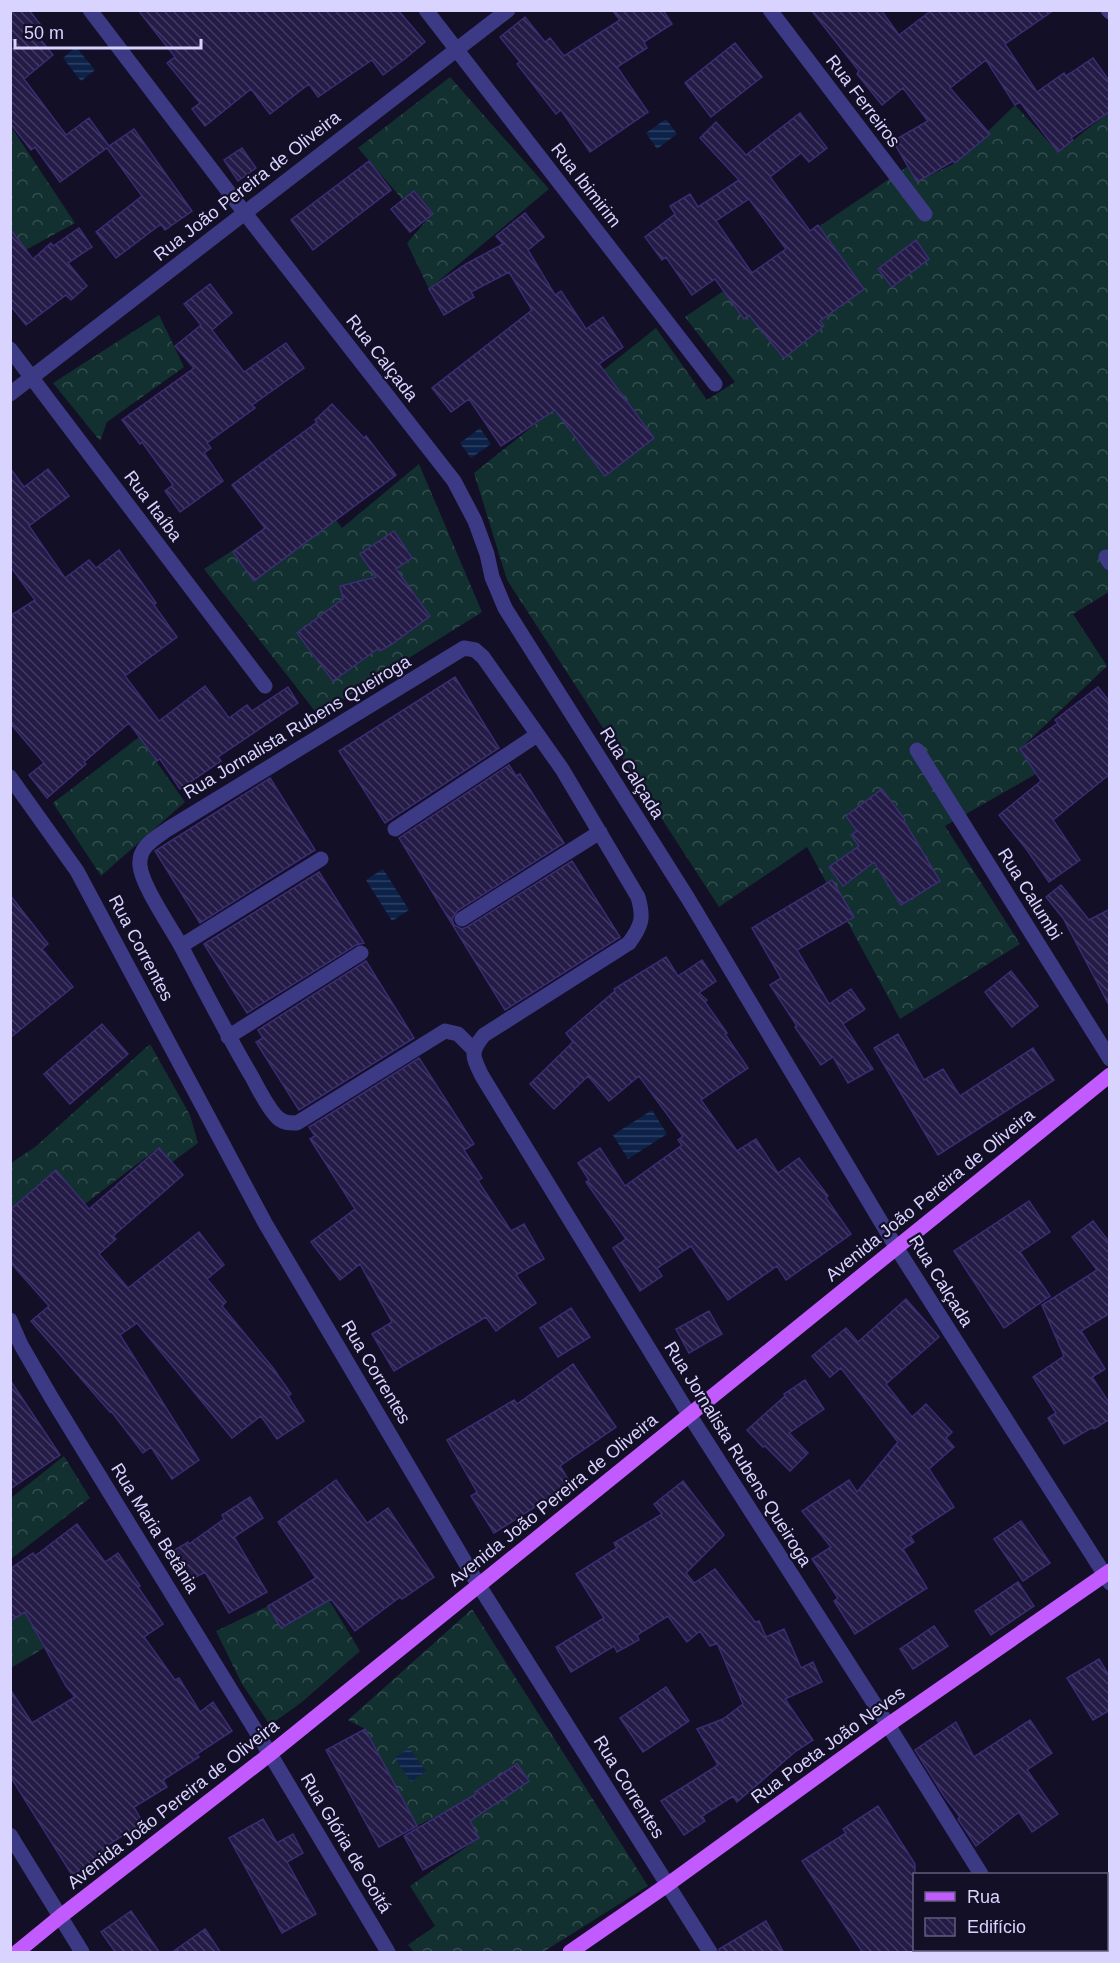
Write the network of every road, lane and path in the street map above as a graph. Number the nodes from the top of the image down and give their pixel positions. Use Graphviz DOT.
graph roads {
  1 [pos="90,10"];
  2 [pos="426,10"];
  3 [pos="508,10"];
  4 [pos="770,10"];
  5 [pos="456,50"];
  6 [pos="244,212"];
  7 [pos="925,214"];
  8 [pos="10,349"];
  9 [pos="32,378"];
  10 [pos="715,384"];
  11 [pos="10,394"];
  12 [pos="265,686"];
  13 [pos="537,735"];
  14 [pos="917,750"];
  15 [pos="10,777"];
  16 [pos="395,829"];
  17 [pos="600,832"];
  18 [pos="321,859"];
  19 [pos="462,920"];
  20 [pos="181,946"];
  21 [pos="362,953"];
  22 [pos="228,1037"];
  23 [pos="473,1049"];
  24 [pos="1110,1059"];
  25 [pos="1110,1075"];
  26 [pos="896,1247"];
  27 [pos="10,1320"];
  28 [pos="690,1416"];
  29 [pos="1108,1576"];
  30 [pos="478,1584"];
  31 [pos="888,1725"];
  32 [pos="270,1754"];
  33 [pos="10,1835"];
  34 [pos="980,1873"];
  35 [pos="667,1885"];
  36 [pos="61,1916"];
  37 [pos="16,1953"];
  38 [pos="82,1953"];
  39 [pos="388,1953"];
  40 [pos="570,1953"];
  41 [pos="710,1953"];
  1 -- 6 [label="street, Rua Calçada"];
  2 -- 5 [label="street, Rua Ibimirim"];
  3 -- 5 [label="street, Rua João Pereira de Oliveira"];
  4 -- 7 [label="street, Rua Ferreiros"];
  5 -- 6 [label="street, Rua João Pereira de Oliveira"];
  5 -- 10 [label="street, Rua Ibimirim"];
  6 -- 9 [label="street, Rua João Pereira de Oliveira"];
  6 -- 26 [label="street, Rua Calçada"];
  8 -- 9 [label="street, Rua Itaíba"];
  9 -- 11 [label="street, Rua João Pereira de Oliveira"];
  9 -- 12 [label="street, Rua Itaíba"];
  13 -- 16 [label="street"];
  13 -- 17 [label="street, Rua Jornalista Rubens Queiroga"];
  13 -- 20 [label="street, Rua Jornalista Rubens Queiroga"];
  14 -- 24 [label="street, Rua Calumbi"];
  15 -- 30 [label="street, Rua Correntes"];
  17 -- 19 [label="street"];
  17 -- 23 [label="street, Rua Jornalista Rubens Queiroga"];
  18 -- 20 [label="street"];
  20 -- 22 [label="street, Rua Jornalista Rubens Queiroga"];
  21 -- 22 [label="street"];
  22 -- 23 [label="street, Rua Jornalista Rubens Queiroga"];
  23 -- 28 [label="street, Rua Jornalista Rubens Queiroga"];
  25 -- 26 [label="main road, Avenida João Pereira de Oliveira"];
  26 -- 28 [label="main road, Avenida João Pereira de Oliveira"];
  26 -- 29 [label="street, Rua Calçada"];
  27 -- 32 [label="street, Rua Maria Betânia"];
  28 -- 30 [label="main road, Avenida João Pereira de Oliveira"];
  28 -- 31 [label="street, Rua Jornalista Rubens Queiroga"];
  29 -- 31 [label="main road, Rua Poeta João Neves"];
  30 -- 32 [label="main road, Avenida João Pereira de Oliveira"];
  30 -- 35 [label="street, Rua Correntes"];
  31 -- 34 [label="street, Rua Jornalista Rubens Queiroga"];
  31 -- 35 [label="main road, Rua Poeta João Neves"];
  32 -- 36 [label="main road, Avenida João Pereira de Oliveira"];
  32 -- 39 [label="street, Rua Glória de Goitá"];
  33 -- 36 [label="street"];
  35 -- 40 [label="main road, Rua Poeta João Neves"];
  35 -- 41 [label="street, Rua Correntes"];
  36 -- 37 [label="main road, Avenida João Pereira de Oliveira"];
  36 -- 38 [label="street"];
}
